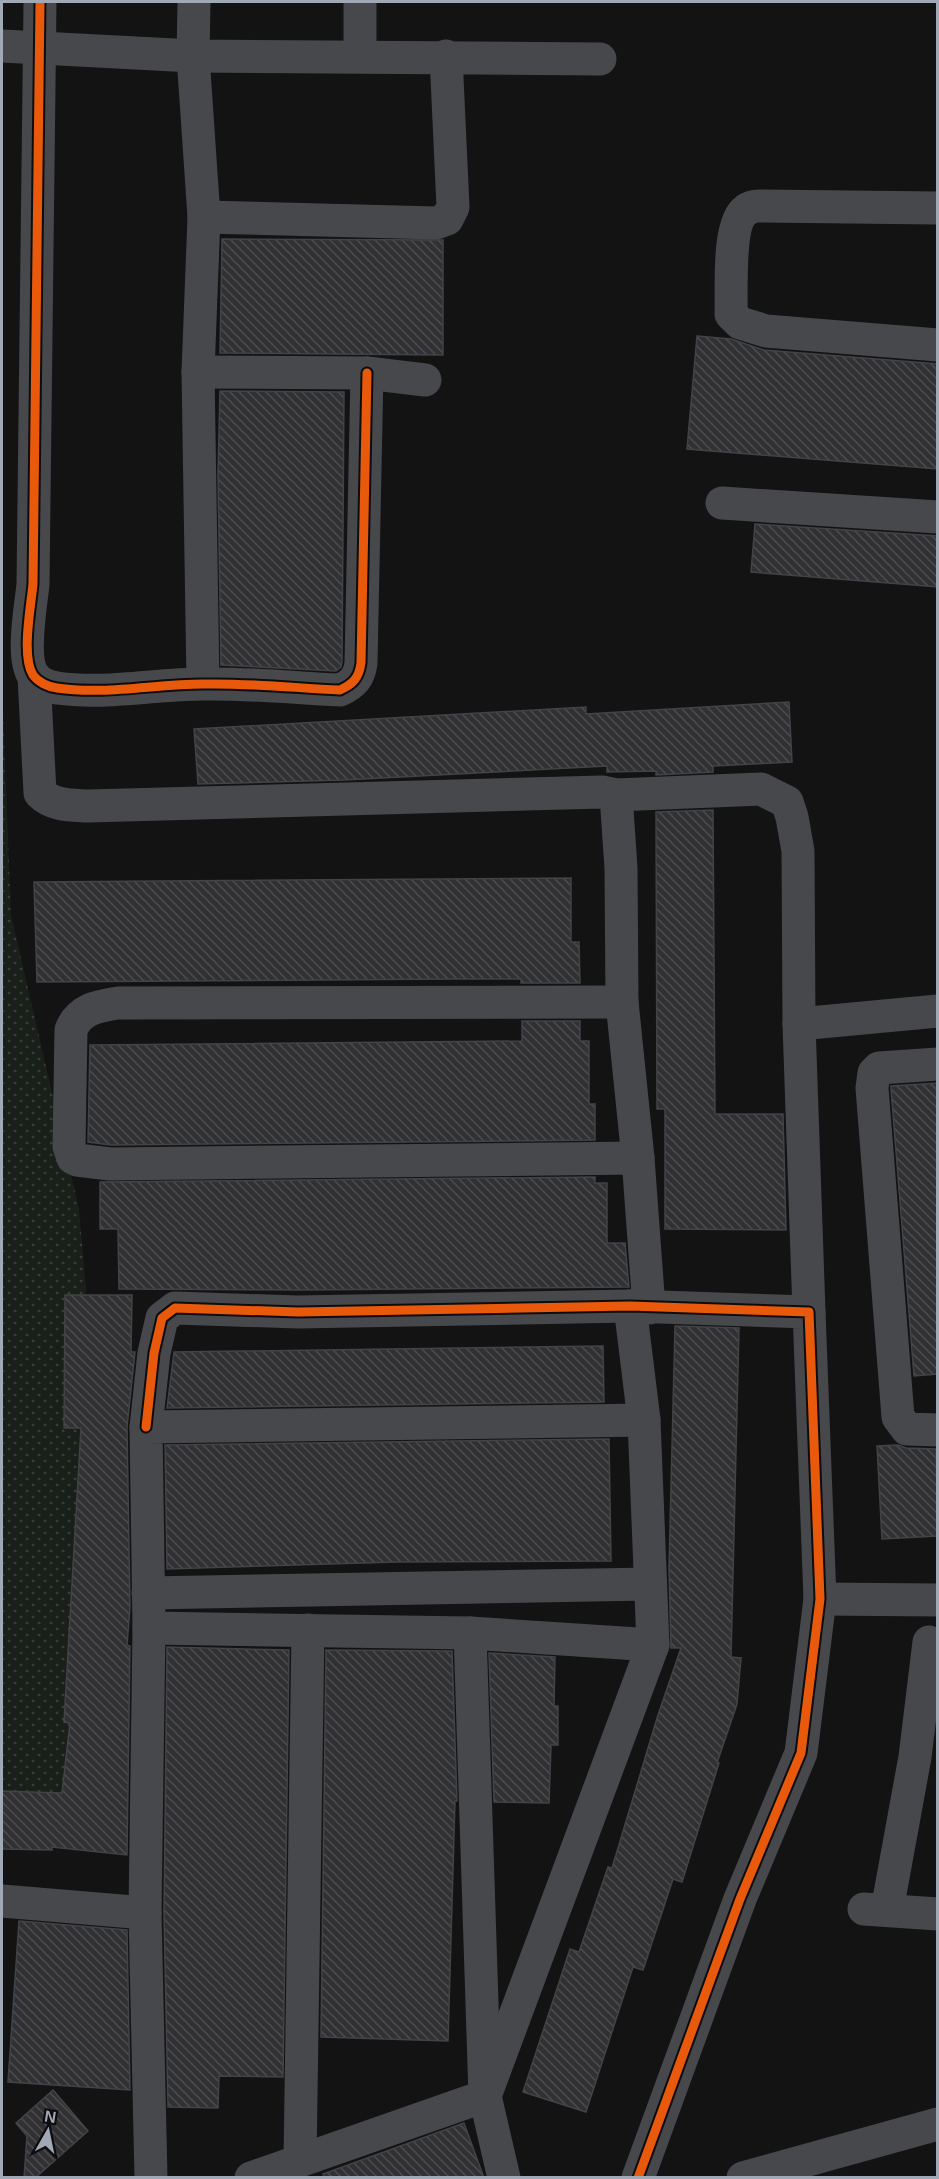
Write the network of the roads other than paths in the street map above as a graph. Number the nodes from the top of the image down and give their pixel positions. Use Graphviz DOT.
graph roads {
  1 [pos="40,2"];
  2 [pos="194,2"];
  3 [pos="360,2"];
  4 [pos="2,46"];
  5 [pos="40,48"];
  6 [pos="193,56"];
  7 [pos="360,56"];
  8 [pos="446,56"];
  9 [pos="600,59"];
  10 [pos="938,208"];
  11 [pos="204,217"];
  12 [pos="938,345"];
  13 [pos="198,372"];
  14 [pos="367,373"];
  15 [pos="425,380"];
  16 [pos="722,503"];
  17 [pos="938,517"];
  18 [pos="34,676"];
  19 [pos="203,684"];
  20 [pos="616,795"];
  21 [pos="622,1002"];
  22 [pos="938,1011"];
  23 [pos="799,1024"];
  24 [pos="938,1064"];
  25 [pos="638,1158"];
  26 [pos="640,1307"];
  27 [pos="809,1312"];
  28 [pos="644,1420"];
  29 [pos="146,1427"];
  30 [pos="938,1430"];
  31 [pos="650,1584"];
  32 [pos="148,1593"];
  33 [pos="820,1599"];
  34 [pos="938,1600"];
  35 [pos="148,1629"];
  36 [pos="308,1630"];
  37 [pos="470,1633"];
  38 [pos="929,1642"];
  39 [pos="653,1645"];
  40 [pos="926,1758"];
  41 [pos="2,1901"];
  42 [pos="145,1913"];
  43 [pos="938,1914"];
  44 [pos="484,2096"];
  45 [pos="938,2124"];
  46 [pos="300,2161"];
  47 [pos="150,2178"];
  48 [pos="251,2178"];
  49 [pos="504,2178"];
  50 [pos="638,2178"];
  51 [pos="743,2178"];
  1 -- 5 [label="street"];
  2 -- 6 [label="street"];
  3 -- 7 [label="street"];
  4 -- 5 [label="street"];
  5 -- 6 [label="street"];
  5 -- 18 [label="street"];
  6 -- 7 [label="street"];
  6 -- 11 [label="street"];
  7 -- 8 [label="street"];
  8 -- 9 [label="street"];
  8 -- 11 [label="street"];
  10 -- 12 [label="street"];
  11 -- 13 [label="street"];
  13 -- 14 [label="street"];
  13 -- 19 [label="street"];
  14 -- 15 [label="street"];
  14 -- 19 [label="street"];
  16 -- 17 [label="street"];
  18 -- 19 [label="street"];
  18 -- 20 [label="street"];
  20 -- 21 [label="street"];
  20 -- 23 [label="street"];
  21 -- 25 [label="street"];
  21 -- 25 [label="street"];
  22 -- 23 [label="street"];
  23 -- 27 [label="street"];
  24 -- 30 [label="street"];
  25 -- 26 [label="street"];
  26 -- 27 [label="street"];
  26 -- 28 [label="street"];
  26 -- 29 [label="street"];
  27 -- 33 [label="street"];
  28 -- 29 [label="street"];
  28 -- 31 [label="street"];
  29 -- 32 [label="street"];
  31 -- 32 [label="street"];
  31 -- 39 [label="street"];
  32 -- 35 [label="street"];
  33 -- 34 [label="street"];
  33 -- 50 [label="street"];
  35 -- 36 [label="street"];
  35 -- 42 [label="street"];
  36 -- 37 [label="street"];
  36 -- 46 [label="street"];
  37 -- 39 [label="street"];
  37 -- 44 [label="street"];
  38 -- 40 [label="street"];
  39 -- 44 [label="street"];
  40 -- 43 [label="street"];
  41 -- 42 [label="street"];
  42 -- 47 [label="street"];
  44 -- 46 [label="street"];
  44 -- 49 [label="street"];
  45 -- 51 [label="street"];
  46 -- 48 [label="street"];
}
